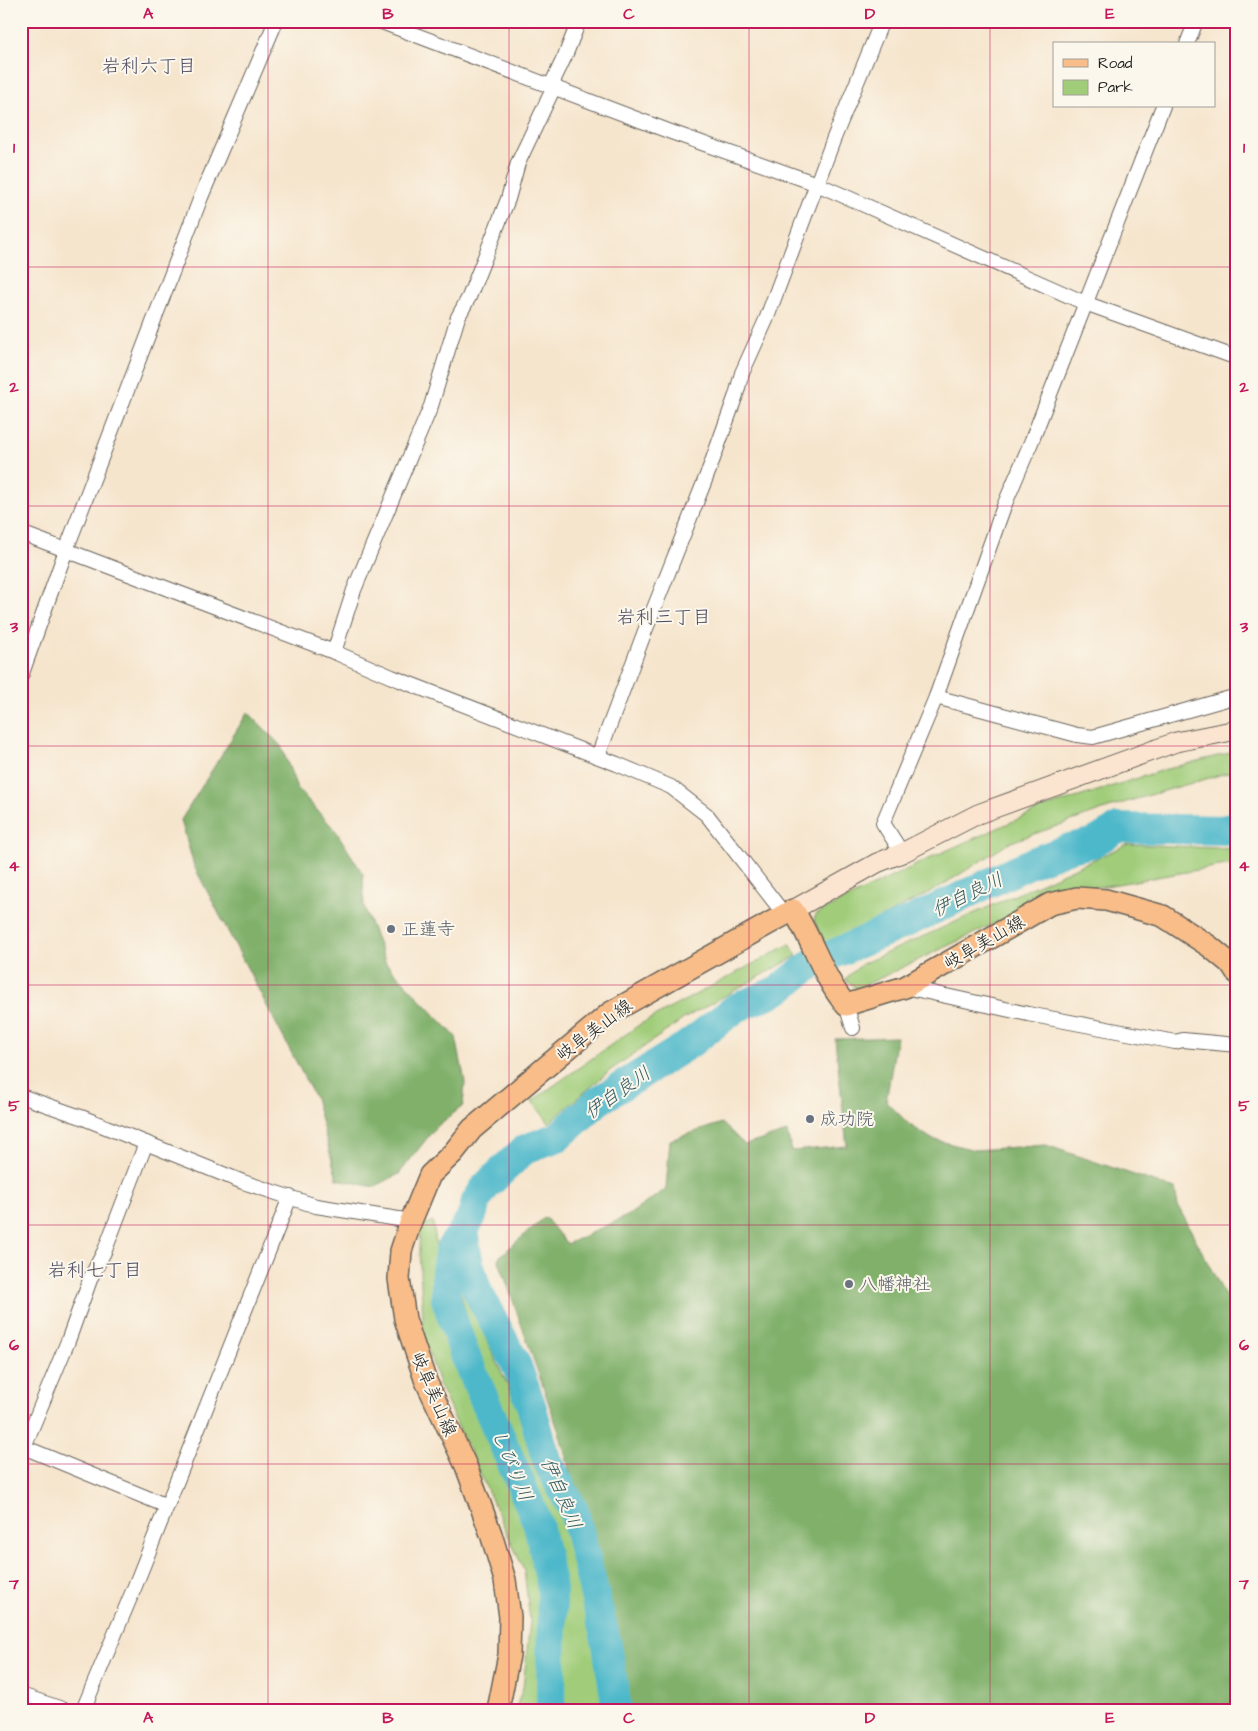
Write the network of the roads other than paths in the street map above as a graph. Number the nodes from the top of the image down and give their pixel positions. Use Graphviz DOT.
graph roads {
  1 [pos="276,21"];
  2 [pos="379,21"];
  3 [pos="579,21"];
  4 [pos="882,21"];
  5 [pos="1196,21"];
  6 [pos="1189,42"];
  7 [pos="554,87"];
  8 [pos="1162,108"];
  9 [pos="817,184"];
  10 [pos="1085,304"];
  11 [pos="1237,358"];
  12 [pos="21,533"];
  13 [pos="66,550"];
  14 [pos="334,652"];
  15 [pos="21,676"];
  16 [pos="1237,696"];
  17 [pos="936,697"];
  18 [pos="1237,730"];
  19 [pos="598,756"];
  20 [pos="902,853"];
  21 [pos="793,916"];
  22 [pos="1237,972"];
  23 [pos="905,987"];
  24 [pos="841,1000"];
  25 [pos="853,1028"];
  26 [pos="1237,1045"];
  27 [pos="21,1096"];
  28 [pos="146,1143"];
  29 [pos="290,1197"];
  30 [pos="411,1221"];
  31 [pos="22,1449"];
  32 [pos="166,1506"];
  33 [pos="21,1696"];
  34 [pos="65,1710"];
  35 [pos="83,1710"];
  36 [pos="498,1710"];
  1 -- 13 [label="street"];
  2 -- 7 [label="street"];
  3 -- 7 [label="street"];
  4 -- 9 [label="street"];
  5 -- 6 [label="street"];
  7 -- 9 [label="street"];
  7 -- 14 [label="street"];
  8 -- 10 [label="street"];
  9 -- 10 [label="street"];
  9 -- 19 [label="street"];
  10 -- 11 [label="street"];
  10 -- 17 [label="street"];
  12 -- 13 [label="street"];
  13 -- 14 [label="street"];
  13 -- 15 [label="street"];
  14 -- 19 [label="street"];
  16 -- 17 [label="street"];
  17 -- 20 [label="street"];
  18 -- 20 [label="street"];
  19 -- 21 [label="street"];
  20 -- 21 [label="street"];
  21 -- 24 [label="main road"];
  21 -- 30 [label="main road, 岐阜美山線"];
  22 -- 23 [label="main road, 岐阜美山線"];
  23 -- 24 [label="main road, 岐阜美山線"];
  23 -- 26 [label="street"];
  24 -- 25 [label="street"];
  27 -- 28 [label="street"];
  28 -- 29 [label="street"];
  28 -- 31 [label="street"];
  29 -- 30 [label="street"];
  29 -- 32 [label="street"];
  30 -- 36 [label="main road, 岐阜美山線"];
  31 -- 32 [label="street"];
  32 -- 35 [label="street"];
  33 -- 34 [label="street"];
}
